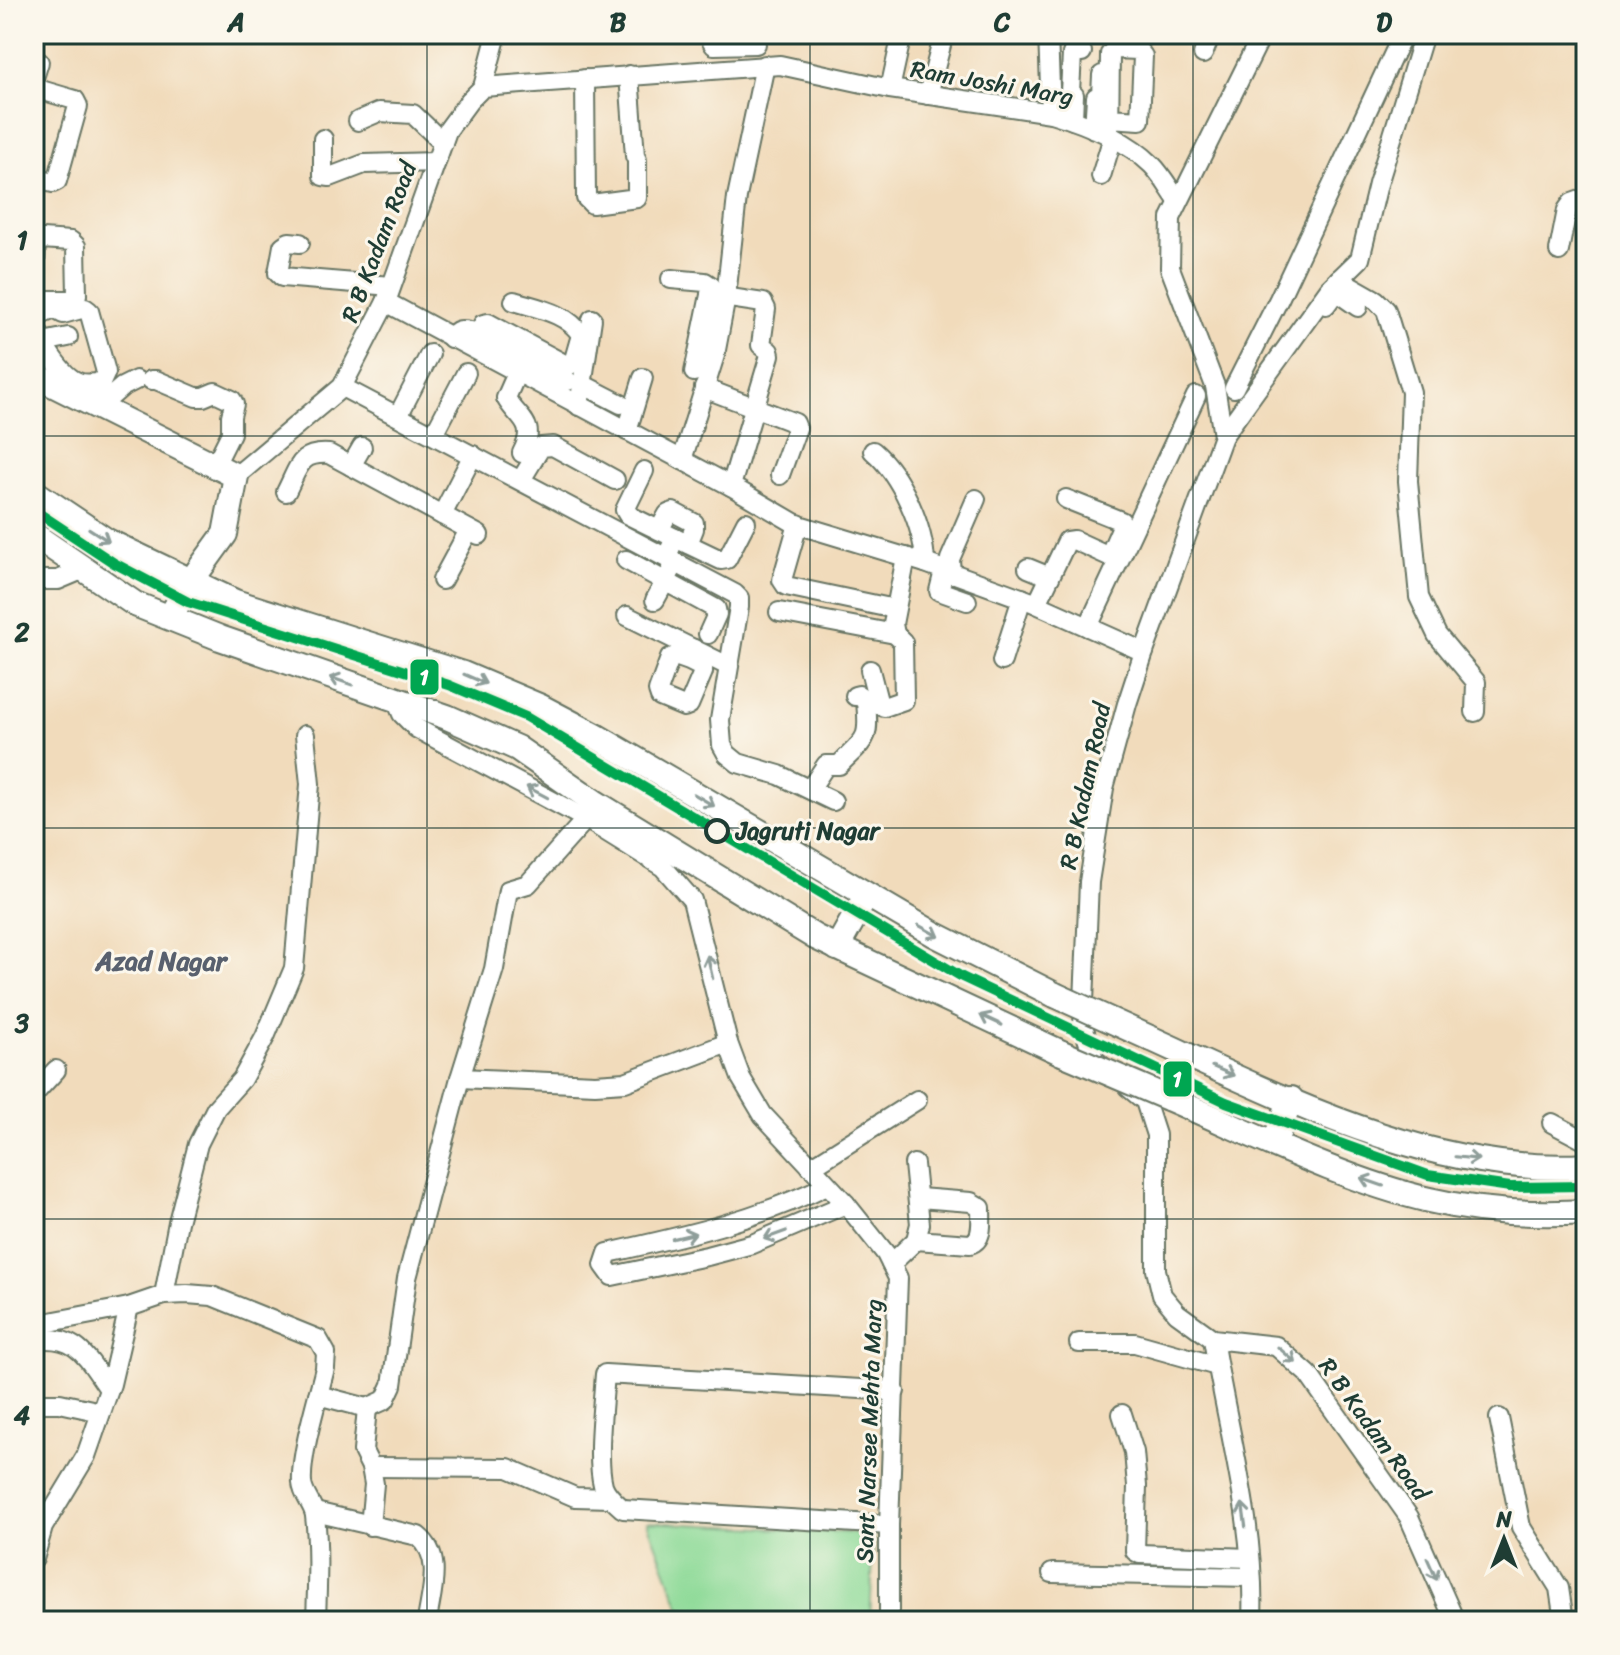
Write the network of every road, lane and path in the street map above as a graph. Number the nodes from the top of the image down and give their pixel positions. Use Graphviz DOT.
graph roads {
  1 [pos="497,34"];
  2 [pos="712,34"];
  3 [pos="902,34"];
  4 [pos="944,34"];
  5 [pos="1048,34"];
  6 [pos="1211,34"];
  7 [pos="1262,34"];
  8 [pos="1403,34"];
  9 [pos="1424,34"];
  10 [pos="755,39"];
  11 [pos="1203,54"];
  12 [pos="760,65"];
  13 [pos="629,75"];
  14 [pos="585,79"];
  15 [pos="483,87"];
  16 [pos="34,88"];
  17 [pos="890,89"];
  18 [pos="928,95"];
  19 [pos="1074,95"];
  20 [pos="1096,97"];
  21 [pos="1051,113"];
  22 [pos="1073,120"];
  23 [pos="358,121"];
  24 [pos="1106,130"];
  25 [pos="323,139"];
  26 [pos="443,143"];
  27 [pos="436,162"];
  28 [pos="1101,176"];
  29 [pos="34,178"];
  30 [pos="1586,198"];
  31 [pos="1178,201"];
  32 [pos="300,243"];
  33 [pos="1559,251"];
  34 [pos="671,279"];
  35 [pos="1339,279"];
  36 [pos="389,294"];
  37 [pos="718,296"];
  38 [pos="514,301"];
  39 [pos="1323,303"];
  40 [pos="1358,307"];
  41 [pos="592,319"];
  42 [pos="34,320"];
  43 [pos="1311,329"];
  44 [pos="479,335"];
  45 [pos="68,337"];
  46 [pos="451,338"];
  47 [pos="43,342"];
  48 [pos="430,354"];
  49 [pos="706,354"];
  50 [pos="694,372"];
  51 [pos="466,373"];
  52 [pos="517,373"];
  53 [pos="34,375"];
  54 [pos="643,378"];
  55 [pos="575,383"];
  56 [pos="1215,386"];
  57 [pos="342,387"];
  58 [pos="704,388"];
  59 [pos="1242,392"];
  60 [pos="100,395"];
  61 [pos="1196,396"];
  62 [pos="621,404"];
  63 [pos="579,406"];
  64 [pos="754,409"];
  65 [pos="398,416"];
  66 [pos="436,429"];
  67 [pos="627,431"];
  68 [pos="280,436"];
  69 [pos="1223,436"];
  70 [pos="362,447"];
  71 [pos="873,451"];
  72 [pos="473,455"];
  73 [pos="682,460"];
  74 [pos="519,465"];
  75 [pos="351,466"];
  76 [pos="225,470"];
  77 [pos="644,471"];
  78 [pos="780,475"];
  79 [pos="615,480"];
  80 [pos="731,486"];
  81 [pos="34,492"];
  82 [pos="976,499"];
  83 [pos="1066,499"];
  84 [pos="442,515"];
  85 [pos="746,522"];
  86 [pos="798,524"];
  87 [pos="34,535"];
  88 [pos="674,537"];
  89 [pos="1109,556"];
  90 [pos="906,557"];
  91 [pos="672,559"];
  92 [pos="626,560"];
  93 [pos="925,563"];
  94 [pos="1028,568"];
  95 [pos="84,569"];
  96 [pos="948,572"];
  97 [pos="1050,577"];
  98 [pos="34,580"];
  99 [pos="442,580"];
  100 [pos="191,581"];
  101 [pos="666,581"];
  102 [pos="973,581"];
  103 [pos="1089,598"];
  104 [pos="655,600"];
  105 [pos="1029,601"];
  106 [pos="235,602"];
  107 [pos="895,609"];
  108 [pos="779,612"];
  109 [pos="627,616"];
  110 [pos="170,617"];
  111 [pos="1088,627"];
  112 [pos="708,634"];
  113 [pos="895,634"];
  114 [pos="220,638"];
  115 [pos="1144,652"];
  116 [pos="1002,661"];
  117 [pos="728,666"];
  118 [pos="870,670"];
  119 [pos="855,696"];
  120 [pos="396,700"];
  121 [pos="1475,712"];
  122 [pos="305,735"];
  123 [pos="810,789"];
  124 [pos="833,801"];
  125 [pos="586,819"];
  126 [pos="866,896"];
  127 [pos="837,948"];
  128 [pos="728,1043"];
  129 [pos="56,1070"];
  130 [pos="460,1078"];
  131 [pos="34,1094"];
  132 [pos="1291,1099"];
  133 [pos="917,1100"];
  134 [pos="1552,1123"];
  135 [pos="1586,1141"];
  136 [pos="1274,1144"];
  137 [pos="914,1164"];
  138 [pos="1586,1166"];
  139 [pos="811,1167"];
  140 [pos="827,1185"];
  141 [pos="919,1198"];
  142 [pos="846,1204"];
  143 [pos="1586,1212"];
  144 [pos="916,1240"];
  145 [pos="891,1264"];
  146 [pos="164,1295"];
  147 [pos="129,1307"];
  148 [pos="34,1325"];
  149 [pos="1213,1339"];
  150 [pos="34,1340"];
  151 [pos="1079,1343"];
  152 [pos="1217,1366"];
  153 [pos="109,1389"];
  154 [pos="895,1391"];
  155 [pos="318,1395"];
  156 [pos="34,1403"];
  157 [pos="367,1408"];
  158 [pos="101,1412"];
  159 [pos="1122,1414"];
  160 [pos="1499,1418"];
  161 [pos="371,1467"];
  162 [pos="611,1498"];
  163 [pos="315,1512"];
  164 [pos="889,1525"];
  165 [pos="370,1526"];
  166 [pos="34,1559"];
  167 [pos="1250,1568"];
  168 [pos="1052,1573"];
  169 [pos="316,1621"];
  170 [pos="427,1621"];
  171 [pos="889,1621"];
  172 [pos="1252,1621"];
  173 [pos="1455,1621"];
  174 [pos="1564,1621"];
  1 -- 15 [label="street, R B Kadam Road"];
  2 -- 10 [label="street"];
  3 -- 17 [label="street"];
  4 -- 18 [label="street"];
  5 -- 21 [label="street"];
  6 -- 11 [label="street"];
  7 -- 31 [label="street, R B Kadam Road"];
  8 -- 59 [label="street"];
  9 -- 35 [label="street"];
  10 -- 12 [label="street"];
  12 -- 13 [label="street, Ram Joshi Marg"];
  12 -- 17 [label="street, Ram Joshi Marg"];
  12 -- 37 [label="street"];
  13 -- 14 [label="street, Ram Joshi Marg"];
  13 -- 14 [label="street"];
  14 -- 15 [label="street, Ram Joshi Marg"];
  15 -- 26 [label="street, R B Kadam Road"];
  16 -- 29 [label="street"];
  17 -- 18 [label="street, Ram Joshi Marg"];
  18 -- 21 [label="street, Ram Joshi Marg"];
  19 -- 20 [label="street"];
  19 -- 20 [label="street"];
  19 -- 22 [label="street"];
  20 -- 24 [label="street"];
  21 -- 22 [label="street, Ram Joshi Marg"];
  22 -- 24 [label="street, Ram Joshi Marg"];
  23 -- 26 [label="street"];
  24 -- 28 [label="street"];
  24 -- 31 [label="street, Ram Joshi Marg"];
  25 -- 27 [label="street"];
  26 -- 27 [label="street, R B Kadam Road"];
  27 -- 36 [label="street, R B Kadam Road"];
  30 -- 33 [label="street"];
  31 -- 56 [label="street, R B Kadam Road"];
  32 -- 36 [label="street"];
  34 -- 37 [label="street"];
  35 -- 39 [label="street"];
  35 -- 121 [label="street"];
  36 -- 46 [label="street"];
  36 -- 57 [label="street, R B Kadam Road"];
  37 -- 49 [label="street"];
  37 -- 64 [label="street"];
  38 -- 44 [label="street"];
  39 -- 40 [label="street"];
  39 -- 43 [label="street"];
  39 -- 59 [label="street"];
  41 -- 55 [label="street"];
  42 -- 47 [label="street"];
  42 -- 60 [label="street"];
  44 -- 46 [label="street"];
  44 -- 55 [label="street"];
  45 -- 47 [label="street"];
  46 -- 52 [label="street"];
  47 -- 60 [label="street"];
  48 -- 65 [label="street"];
  49 -- 50 [label="street"];
  49 -- 58 [label="street"];
  51 -- 66 [label="street"];
  52 -- 63 [label="street"];
  52 -- 74 [label="street"];
  53 -- 60 [label="main road"];
  54 -- 67 [label="street"];
  55 -- 62 [label="street"];
  55 -- 63 [label="street"];
  56 -- 59 [label="street"];
  56 -- 69 [label="street, R B Kadam Road"];
  57 -- 65 [label="street"];
  57 -- 68 [label="street, R B Kadam Road"];
  58 -- 64 [label="street"];
  58 -- 73 [label="street"];
  59 -- 69 [label="street"];
  60 -- 76 [label="main road"];
  60 -- 76 [label="street"];
  61 -- 111 [label="street"];
  63 -- 67 [label="street"];
  64 -- 78 [label="street"];
  64 -- 80 [label="street"];
  65 -- 66 [label="street"];
  66 -- 72 [label="street"];
  66 -- 74 [label="street"];
  67 -- 73 [label="street"];
  68 -- 75 [label="street"];
  68 -- 76 [label="street, R B Kadam Road"];
  69 -- 115 [label="street, R B Kadam Road"];
  70 -- 75 [label="street"];
  71 -- 93 [label="street"];
  72 -- 74 [label="street"];
  72 -- 84 [label="street"];
  73 -- 80 [label="street"];
  74 -- 79 [label="street"];
  74 -- 91 [label="street"];
  75 -- 84 [label="street"];
  76 -- 100 [label="main road"];
  77 -- 88 [label="street"];
  80 -- 86 [label="street"];
  81 -- 100 [label="main road, one-way"];
  82 -- 96 [label="street"];
  83 -- 89 [label="street"];
  84 -- 99 [label="street"];
  85 -- 88 [label="street"];
  86 -- 90 [label="street"];
  86 -- 107 [label="street"];
  87 -- 95 [label="main road"];
  88 -- 91 [label="street"];
  89 -- 97 [label="street"];
  89 -- 103 [label="street"];
  90 -- 93 [label="street"];
  90 -- 107 [label="street"];
  91 -- 101 [label="street"];
  91 -- 117 [label="street"];
  92 -- 101 [label="street"];
  93 -- 96 [label="street"];
  94 -- 97 [label="street"];
  95 -- 98 [label="street"];
  95 -- 110 [label="main road"];
  96 -- 102 [label="street"];
  96 -- 102 [label="street"];
  97 -- 105 [label="street"];
  100 -- 106 [label="main road"];
  100 -- 110 [label="main road"];
  101 -- 104 [label="street"];
  101 -- 112 [label="street"];
  102 -- 105 [label="street"];
  105 -- 111 [label="street"];
  105 -- 116 [label="street"];
  106 -- 114 [label="main road"];
  106 -- 126 [label="main road, one-way"];
  107 -- 113 [label="street"];
  108 -- 113 [label="street"];
  109 -- 117 [label="street"];
  110 -- 114 [label="main road"];
  111 -- 115 [label="street"];
  113 -- 118 [label="street"];
  120 -- 114 [label="main road, one-way"];
  115 -- 149 [label="street, R B Kadam Road"];
  117 -- 123 [label="street"];
  119 -- 123 [label="street"];
  125 -- 120 [label="street, Sant Narsee Mehta Marg, one-way"];
  120 -- 127 [label="main road"];
  122 -- 146 [label="street"];
  123 -- 124 [label="street"];
  128 -- 125 [label="street, Sant Narsee Mehta Marg, one-way"];
  125 -- 130 [label="street"];
  126 -- 127 [label="main road"];
  126 -- 132 [label="main road, one-way, bridge"];
  136 -- 127 [label="main road, one-way, bridge"];
  128 -- 130 [label="street"];
  128 -- 139 [label="street, Sant Narsee Mehta Marg"];
  129 -- 131 [label="street"];
  130 -- 157 [label="street"];
  132 -- 136 [label="main road"];
  132 -- 138 [label="main road, one-way"];
  133 -- 139 [label="street"];
  134 -- 135 [label="street"];
  143 -- 136 [label="main road, one-way"];
  137 -- 141 [label="street"];
  139 -- 140 [label="street, Sant Narsee Mehta Marg"];
  140 -- 142 [label="street, Sant Narsee Mehta Marg"];
  142 -- 140 [label="street, one-way"];
  141 -- 144 [label="street"];
  141 -- 144 [label="street"];
  142 -- 145 [label="street, Sant Narsee Mehta Marg"];
  144 -- 145 [label="street"];
  145 -- 154 [label="street, Sant Narsee Mehta Marg"];
  146 -- 147 [label="street"];
  146 -- 155 [label="street"];
  147 -- 148 [label="street"];
  147 -- 153 [label="street"];
  149 -- 152 [label="street"];
  149 -- 173 [label="street, R B Kadam Road, one-way"];
  150 -- 153 [label="street"];
  151 -- 152 [label="street"];
  167 -- 152 [label="street, one-way"];
  153 -- 158 [label="street"];
  154 -- 162 [label="street"];
  154 -- 164 [label="street, Sant Narsee Mehta Marg"];
  155 -- 157 [label="street"];
  155 -- 163 [label="street"];
  156 -- 158 [label="street"];
  157 -- 161 [label="street"];
  158 -- 166 [label="street"];
  159 -- 167 [label="street"];
  160 -- 174 [label="street"];
  161 -- 162 [label="street"];
  161 -- 165 [label="street"];
  162 -- 164 [label="street"];
  163 -- 165 [label="street"];
  163 -- 169 [label="street"];
  164 -- 171 [label="street, Sant Narsee Mehta Marg"];
  165 -- 170 [label="street"];
  167 -- 168 [label="street"];
  167 -- 172 [label="street"];
}
